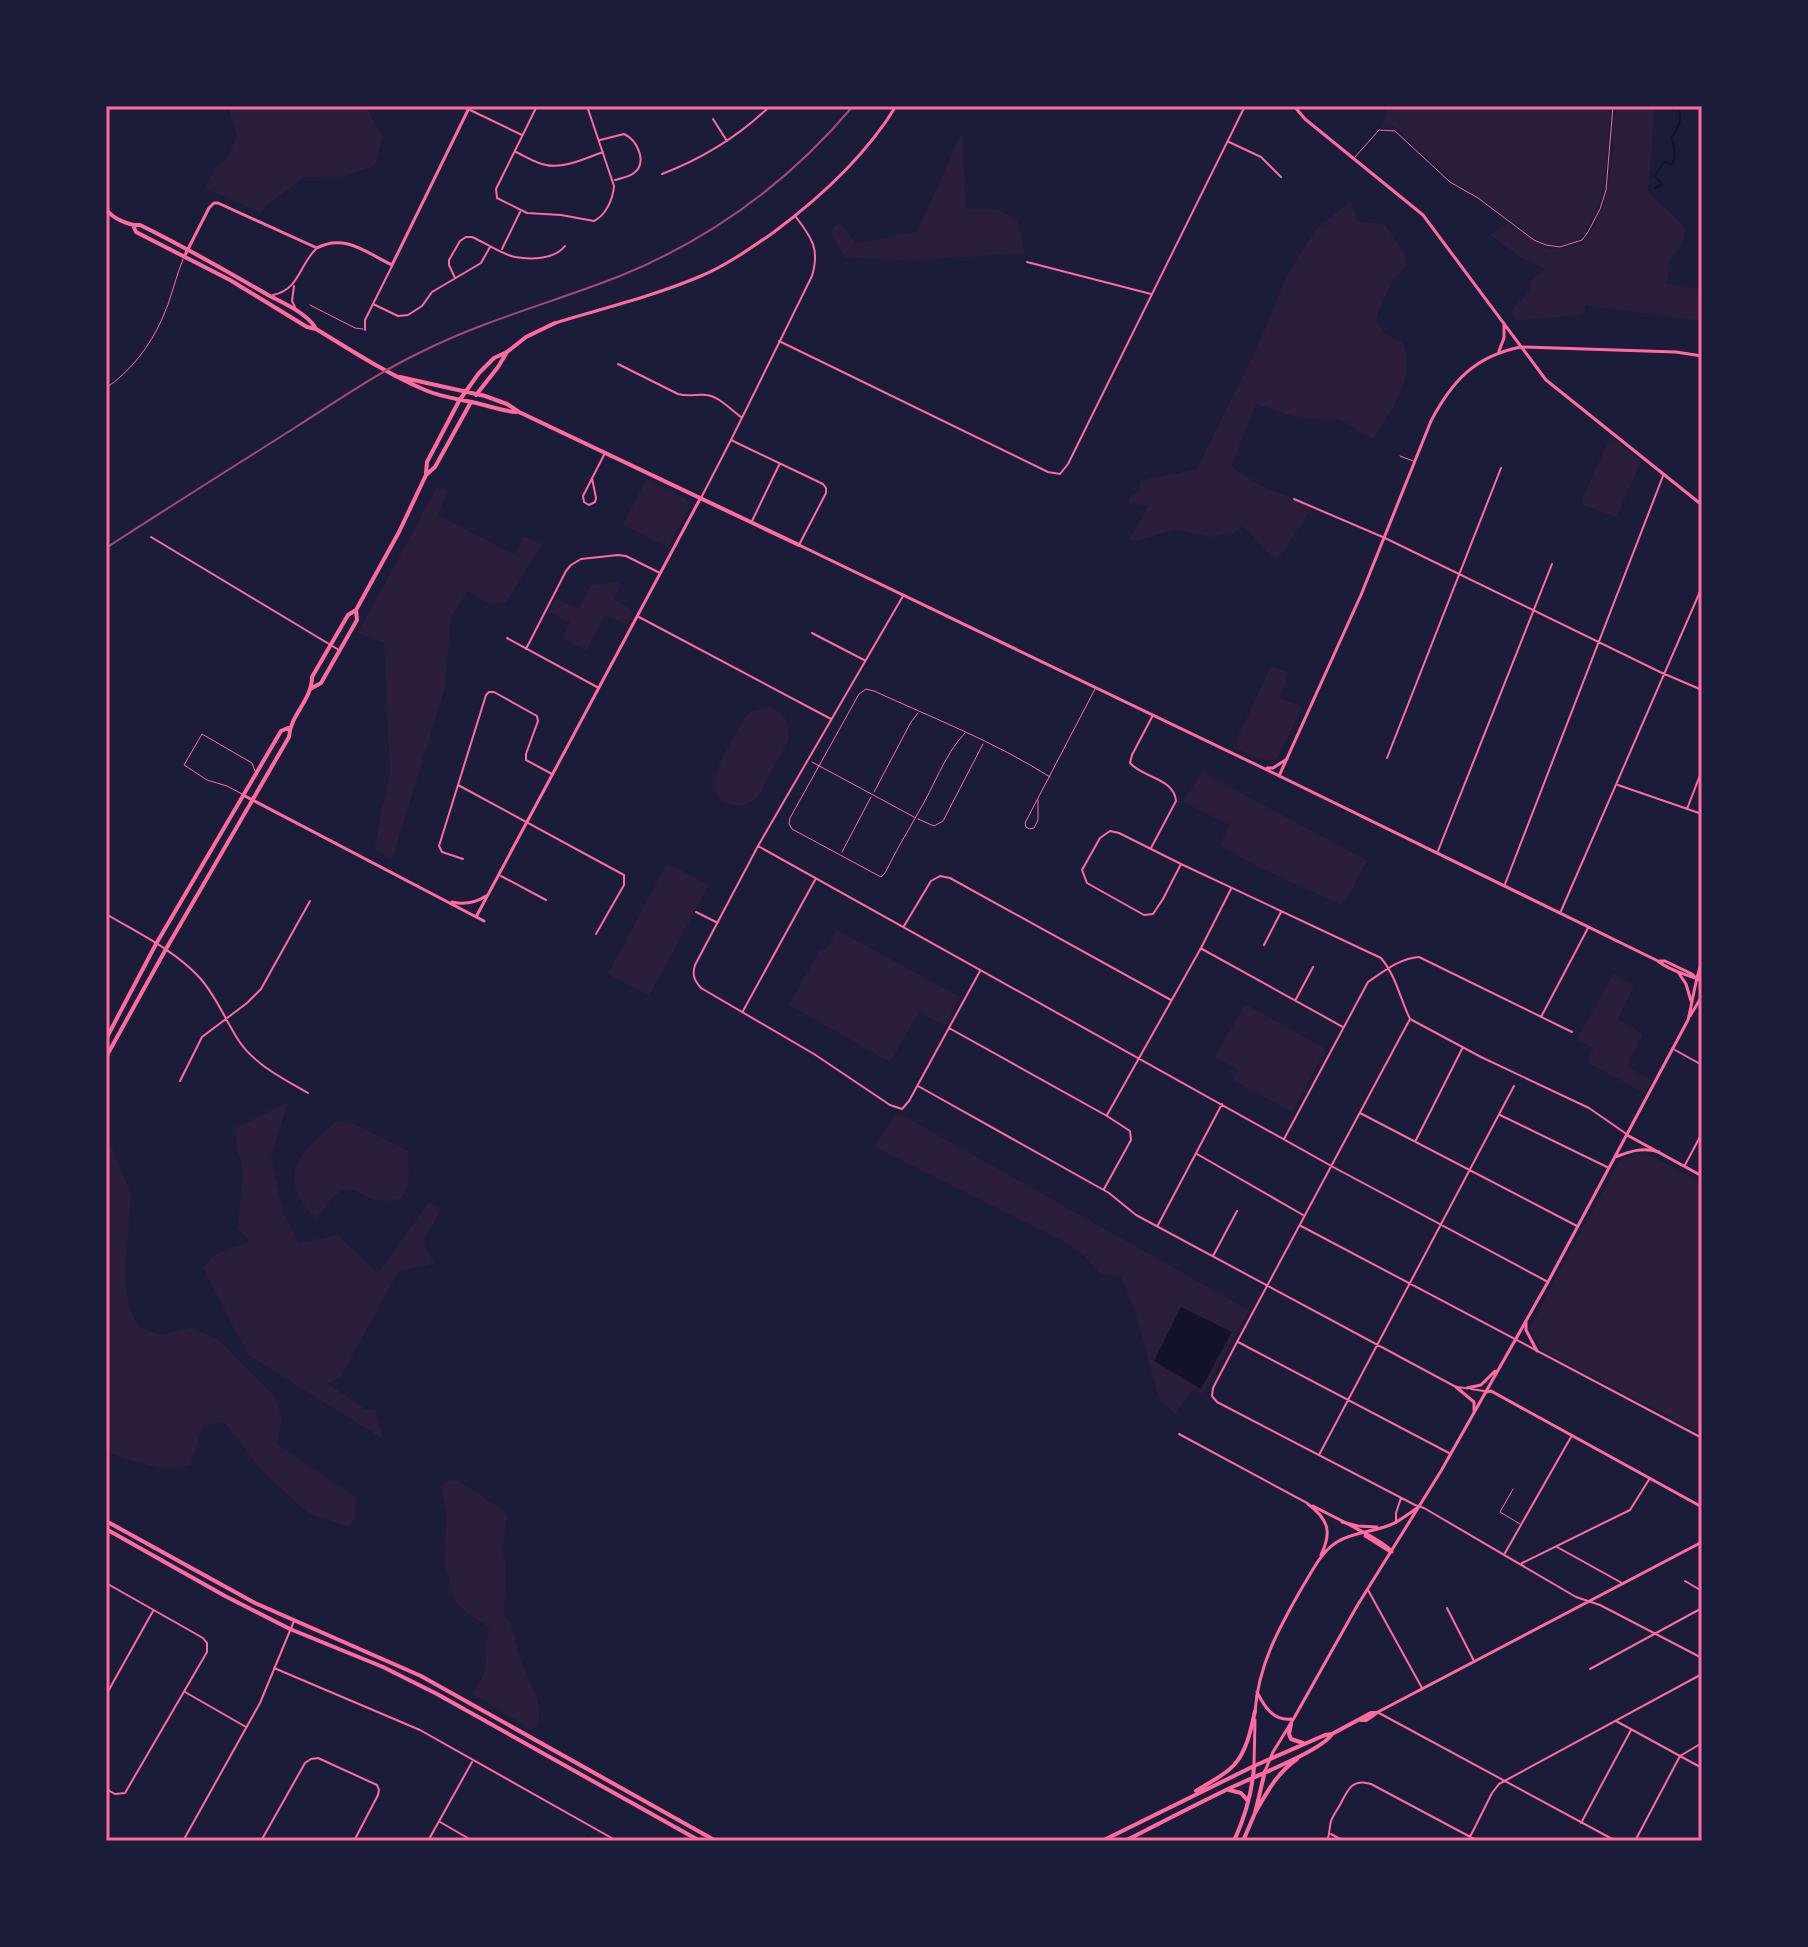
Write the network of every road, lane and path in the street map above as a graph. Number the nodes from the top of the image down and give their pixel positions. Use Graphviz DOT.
graph roads {
  1 [pos="537,106"];
  2 [pos="587,106"];
  3 [pos="770,106"];
  4 [pos="896,106"];
  5 [pos="1245,106"];
  6 [pos="1294,106"];
  7 [pos="1613,106"];
  8 [pos="470,108"];
  9 [pos="713,119"];
  10 [pos="522,135"];
  11 [pos="599,140"];
  12 [pos="1228,141"];
  13 [pos="728,142"];
  14 [pos="515,151"];
  15 [pos="603,152"];
  16 [pos="1353,159"];
  17 [pos="662,174"];
  18 [pos="1281,177"];
  19 [pos="613,181"];
  20 [pos="520,211"];
  21 [pos="107,213"];
  22 [pos="795,216"];
  23 [pos="133,225"];
  24 [pos="491,246"];
  25 [pos="565,246"];
  26 [pos="317,248"];
  27 [pos="188,250"];
  28 [pos="501,251"];
  29 [pos="184,256"];
  30 [pos="1027,262"];
  31 [pos="392,265"];
  32 [pos="455,278"];
  33 [pos="294,283"];
  34 [pos="1152,294"];
  35 [pos="268,295"];
  36 [pos="373,304"];
  37 [pos="310,305"];
  38 [pos="304,317"];
  39 [pos="555,323"];
  40 [pos="1504,323"];
  41 [pos="316,329"];
  42 [pos="365,330"];
  43 [pos="779,341"];
  44 [pos="1521,347"];
  45 [pos="1499,351"];
  46 [pos="507,352"];
  47 [pos="1702,356"];
  48 [pos="618,364"];
  49 [pos="400,377"];
  50 [pos="106,388"];
  51 [pos="464,392"];
  52 [pos="476,394"];
  53 [pos="459,401"];
  54 [pos="471,402"];
  55 [pos="519,412"];
  56 [pos="742,418"];
  57 [pos="731,440"];
  58 [pos="606,452"];
  59 [pos="1400,456"];
  60 [pos="1415,462"];
  61 [pos="780,463"];
  62 [pos="1501,468"];
  63 [pos="426,475"];
  64 [pos="1664,475"];
  65 [pos="592,478"];
  66 [pos="700,499"];
  67 [pos="1294,499"];
  68 [pos="1702,505"];
  69 [pos="752,522"];
  70 [pos="151,537"];
  71 [pos="1385,538"];
  72 [pos="799,545"];
  73 [pos="1552,564"];
  74 [pos="660,574"];
  75 [pos="1460,574"];
  76 [pos="1702,587"];
  77 [pos="903,596"];
  78 [pos="356,610"];
  79 [pos="1534,610"];
  80 [pos="638,616"];
  81 [pos="812,633"];
  82 [pos="507,638"];
  83 [pos="1599,642"];
  84 [pos="330,645"];
  85 [pos="526,649"];
  86 [pos="340,650"];
  87 [pos="866,661"];
  88 [pos="1664,674"];
  89 [pos="312,688"];
  90 [pos="599,688"];
  91 [pos="1095,688"];
  92 [pos="1702,690"];
  93 [pos="919,712"];
  94 [pos="1153,715"];
  95 [pos="832,719"];
  96 [pos="289,728"];
  97 [pos="965,733"];
  98 [pos="985,742"];
  99 [pos="1387,758"];
  100 [pos="1287,759"];
  101 [pos="812,762"];
  102 [pos="819,767"];
  103 [pos="1263,768"];
  104 [pos="1702,770"];
  105 [pos="255,773"];
  106 [pos="553,774"];
  107 [pos="1279,776"];
  108 [pos="1050,777"];
  109 [pos="1617,784"];
  110 [pos="458,785"];
  111 [pos="243,794"];
  112 [pos="872,795"];
  113 [pos="253,800"];
  114 [pos="1038,800"];
  115 [pos="1687,809"];
  116 [pos="1702,814"];
  117 [pos="915,818"];
  118 [pos="528,822"];
  119 [pos="758,846"];
  120 [pos="1151,849"];
  121 [pos="1437,852"];
  122 [pos="841,855"];
  123 [pos="463,859"];
  124 [pos="1181,864"];
  125 [pos="500,875"];
  126 [pos="816,879"];
  127 [pos="1504,885"];
  128 [pos="1231,888"];
  129 [pos="489,894"];
  130 [pos="546,900"];
  131 [pos="310,901"];
  132 [pos="445,901"];
  133 [pos="696,912"];
  134 [pos="1281,912"];
  135 [pos="1561,912"];
  136 [pos="106,914"];
  137 [pos="476,917"];
  138 [pos="484,921"];
  139 [pos="718,924"];
  140 [pos="904,927"];
  141 [pos="1589,927"];
  142 [pos="596,934"];
  143 [pos="156,944"];
  144 [pos="1264,945"];
  145 [pos="1201,948"];
  146 [pos="166,949"];
  147 [pos="1658,961"];
  148 [pos="1702,961"];
  149 [pos="1313,967"];
  150 [pos="1389,968"];
  151 [pos="981,970"];
  152 [pos="1677,972"];
  153 [pos="1696,978"];
  154 [pos="1702,981"];
  155 [pos="1702,996"];
  156 [pos="1171,1000"];
  157 [pos="1295,1000"];
  158 [pos="1692,1005"];
  159 [pos="743,1012"];
  160 [pos="1541,1017"];
  161 [pos="226,1019"];
  162 [pos="1410,1019"];
  163 [pos="1688,1020"];
  164 [pos="948,1027"];
  165 [pos="1343,1027"];
  166 [pos="1572,1032"];
  167 [pos="106,1039"];
  168 [pos="1463,1048"];
  169 [pos="1672,1049"];
  170 [pos="106,1057"];
  171 [pos="1139,1058"];
  172 [pos="1702,1065"];
  173 [pos="180,1081"];
  174 [pos="917,1085"];
  175 [pos="1514,1086"];
  176 [pos="308,1093"];
  177 [pos="1222,1104"];
  178 [pos="1360,1113"];
  179 [pos="1499,1114"];
  180 [pos="1107,1116"];
  181 [pos="1702,1133"];
  182 [pos="1627,1135"];
  183 [pos="1284,1139"];
  184 [pos="1415,1141"];
  185 [pos="1659,1152"];
  186 [pos="1196,1154"];
  187 [pos="1615,1157"];
  188 [pos="1331,1166"];
  189 [pos="1685,1166"];
  190 [pos="1610,1168"];
  191 [pos="1470,1170"];
  192 [pos="1702,1176"];
  193 [pos="1103,1190"];
  194 [pos="1237,1211"];
  195 [pos="1305,1216"];
  196 [pos="1440,1225"];
  197 [pos="1158,1226"];
  198 [pos="1300,1226"];
  199 [pos="1578,1227"];
  200 [pos="1213,1257"];
  201 [pos="1548,1282"];
  202 [pos="1410,1284"];
  203 [pos="1267,1287"];
  204 [pos="1527,1318"];
  205 [pos="1515,1339"];
  206 [pos="1237,1342"];
  207 [pos="1377,1345"];
  208 [pos="1537,1351"];
  209 [pos="1498,1368"];
  210 [pos="1456,1387"];
  211 [pos="1467,1388"];
  212 [pos="1486,1392"];
  213 [pos="1349,1400"];
  214 [pos="1474,1412"];
  215 [pos="1179,1434"];
  216 [pos="1572,1436"];
  217 [pos="1702,1438"];
  218 [pos="1451,1454"];
  219 [pos="1319,1456"];
  220 [pos="1650,1478"];
  221 [pos="1513,1489"];
  222 [pos="1401,1497"];
  223 [pos="1308,1504"];
  224 [pos="1420,1506"];
  225 [pos="1702,1507"];
  226 [pos="106,1521"];
  227 [pos="1342,1522"];
  228 [pos="1396,1523"];
  229 [pos="1522,1524"];
  230 [pos="1385,1527"];
  231 [pos="106,1529"];
  232 [pos="1363,1533"];
  233 [pos="1702,1542"];
  234 [pos="1556,1546"];
  235 [pos="1392,1552"];
  236 [pos="1505,1554"];
  237 [pos="1318,1561"];
  238 [pos="1521,1564"];
  239 [pos="1685,1581"];
  240 [pos="106,1583"];
  241 [pos="1623,1584"];
  242 [pos="1368,1589"];
  243 [pos="1702,1591"];
  244 [pos="1589,1601"];
  245 [pos="1447,1608"];
  246 [pos="1702,1608"];
  247 [pos="154,1610"];
  248 [pos="294,1621"];
  249 [pos="290,1629"];
  250 [pos="1655,1634"];
  251 [pos="1702,1658"];
  252 [pos="1474,1662"];
  253 [pos="274,1668"];
  254 [pos="1590,1669"];
  255 [pos="1702,1674"];
  256 [pos="1422,1688"];
  257 [pos="184,1692"];
  258 [pos="1257,1692"];
  259 [pos="106,1695"];
  260 [pos="1255,1711"];
  261 [pos="1377,1712"];
  262 [pos="1294,1718"];
  263 [pos="1616,1721"];
  264 [pos="1291,1724"];
  265 [pos="247,1727"];
  266 [pos="1631,1730"];
  267 [pos="1332,1734"];
  268 [pos="1305,1743"];
  269 [pos="1702,1743"];
  270 [pos="1305,1754"];
  271 [pos="1680,1756"];
  272 [pos="1270,1759"];
  273 [pos="473,1760"];
  274 [pos="1254,1766"];
  275 [pos="1702,1768"];
  276 [pos="1265,1771"];
  277 [pos="1253,1777"];
  278 [pos="1503,1781"];
  279 [pos="106,1789"];
  280 [pos="1227,1789"];
  281 [pos="1184,1799"];
  282 [pos="1248,1802"];
  283 [pos="1255,1813"];
  284 [pos="439,1822"];
  285 [pos="1581,1823"];
  286 [pos="1330,1833"];
  287 [pos="1470,1836"];
  288 [pos="186,1839"];
  289 [pos="261,1841"];
  290 [pos="354,1841"];
  291 [pos="428,1841"];
  292 [pos="473,1841"];
  293 [pos="617,1841"];
  294 [pos="700,1841"];
  295 [pos="716,1841"];
  296 [pos="921,1841"];
  297 [pos="932,1841"];
  298 [pos="1102,1841"];
  299 [pos="1125,1841"];
  300 [pos="1234,1841"];
  301 [pos="1243,1841"];
  302 [pos="1327,1841"];
  303 [pos="1344,1841"];
  304 [pos="1468,1841"];
  305 [pos="1478,1841"];
  306 [pos="1616,1841"];
  307 [pos="1635,1841"];
  1 -- 10 [label="street"];
  2 -- 11 [label="street"];
  3 -- 13 [label="street"];
  4 -- 22 [label="main road"];
  5 -- 12 [label="street"];
  6 -- 16 [label="main road"];
  7 -- 16 [label="lane"];
  8 -- 10 [label="street"];
  8 -- 31 [label="main road"];
  9 -- 13 [label="street"];
  10 -- 14 [label="street"];
  11 -- 15 [label="street"];
  11 -- 19 [label="street"];
  12 -- 18 [label="street"];
  12 -- 34 [label="street"];
  13 -- 17 [label="street"];
  14 -- 15 [label="street"];
  14 -- 20 [label="street"];
  15 -- 19 [label="street"];
  16 -- 40 [label="main road"];
  19 -- 20 [label="street"];
  20 -- 28 [label="street"];
  21 -- 23 [label="main road"];
  22 -- 39 [label="main road"];
  22 -- 43 [label="street"];
  23 -- 27 [label="main road"];
  23 -- 29 [label="main road"];
  24 -- 28 [label="street"];
  24 -- 32 [label="street"];
  24 -- 32 [label="street"];
  25 -- 28 [label="street"];
  26 -- 27 [label="main road"];
  26 -- 31 [label="main road"];
  26 -- 33 [label="street"];
  27 -- 29 [label="main road"];
  27 -- 35 [label="main road"];
  29 -- 41 [label="main road"];
  29 -- 50 [label="lane"];
  30 -- 34 [label="street"];
  31 -- 36 [label="street"];
  32 -- 36 [label="street"];
  33 -- 35 [label="street"];
  33 -- 38 [label="street"];
  34 -- 43 [label="street"];
  35 -- 38 [label="main road"];
  36 -- 42 [label="street"];
  37 -- 42 [label="lane"];
  38 -- 41 [label="main road"];
  39 -- 46 [label="main road"];
  40 -- 44 [label="main road"];
  40 -- 45 [label="main road"];
  41 -- 49 [label="main road"];
  43 -- 56 [label="street"];
  44 -- 45 [label="main road"];
  44 -- 47 [label="main road"];
  44 -- 64 [label="main road"];
  45 -- 60 [label="main road"];
  46 -- 51 [label="main road"];
  46 -- 52 [label="main road"];
  48 -- 56 [label="street"];
  49 -- 51 [label="main road"];
  49 -- 53 [label="main road"];
  51 -- 52 [label="main road"];
  51 -- 53 [label="main road"];
  52 -- 54 [label="main road"];
  52 -- 55 [label="main road"];
  53 -- 54 [label="main road"];
  53 -- 63 [label="main road"];
  54 -- 55 [label="main road"];
  54 -- 63 [label="main road"];
  55 -- 58 [label="main road"];
  56 -- 57 [label="street"];
  57 -- 61 [label="street"];
  57 -- 66 [label="street"];
  58 -- 65 [label="street"];
  58 -- 66 [label="main road"];
  59 -- 60 [label="lane"];
  60 -- 71 [label="main road"];
  61 -- 69 [label="street"];
  61 -- 72 [label="street"];
  62 -- 75 [label="street"];
  63 -- 78 [label="main road"];
  64 -- 68 [label="main road"];
  64 -- 83 [label="street"];
  65 -- 65 [label="street"];
  66 -- 69 [label="main road"];
  66 -- 74 [label="main road"];
  67 -- 71 [label="street"];
  69 -- 72 [label="main road"];
  70 -- 84 [label="street"];
  71 -- 75 [label="street"];
  71 -- 100 [label="main road"];
  72 -- 77 [label="main road"];
  73 -- 79 [label="street"];
  74 -- 80 [label="main road"];
  74 -- 85 [label="street"];
  75 -- 79 [label="street"];
  75 -- 99 [label="street"];
  76 -- 88 [label="street"];
  77 -- 87 [label="street"];
  77 -- 91 [label="main road"];
  78 -- 84 [label="main road"];
  78 -- 86 [label="main road"];
  79 -- 83 [label="street"];
  79 -- 121 [label="street"];
  80 -- 90 [label="main road"];
  80 -- 95 [label="street"];
  81 -- 87 [label="street"];
  82 -- 85 [label="street"];
  83 -- 88 [label="street"];
  83 -- 127 [label="street"];
  84 -- 86 [label="street"];
  84 -- 89 [label="main road"];
  85 -- 90 [label="street"];
  86 -- 89 [label="main road"];
  87 -- 95 [label="street"];
  88 -- 92 [label="street"];
  88 -- 109 [label="street"];
  89 -- 96 [label="main road"];
  90 -- 106 [label="main road"];
  91 -- 94 [label="main road"];
  91 -- 108 [label="lane"];
  93 -- 97 [label="lane"];
  93 -- 102 [label="lane"];
  93 -- 112 [label="lane"];
  94 -- 103 [label="main road"];
  94 -- 120 [label="street"];
  95 -- 119 [label="street"];
  96 -- 105 [label="main road"];
  96 -- 113 [label="main road"];
  97 -- 98 [label="lane"];
  97 -- 117 [label="lane"];
  98 -- 108 [label="lane"];
  98 -- 117 [label="lane"];
  100 -- 103 [label="main road"];
  100 -- 107 [label="main road"];
  101 -- 102 [label="lane"];
  102 -- 112 [label="lane"];
  102 -- 122 [label="lane"];
  103 -- 107 [label="main road"];
  104 -- 115 [label="street"];
  105 -- 111 [label="main road"];
  105 -- 111 [label="lane"];
  106 -- 110 [label="street"];
  106 -- 118 [label="main road"];
  107 -- 121 [label="main road"];
  108 -- 114 [label="lane"];
  109 -- 115 [label="street"];
  109 -- 135 [label="street"];
  110 -- 118 [label="street"];
  110 -- 123 [label="street"];
  111 -- 113 [label="main road"];
  111 -- 143 [label="main road"];
  112 -- 117 [label="lane"];
  112 -- 122 [label="lane"];
  113 -- 132 [label="main road"];
  113 -- 146 [label="main road"];
  114 -- 114 [label="lane"];
  115 -- 116 [label="street"];
  117 -- 122 [label="lane"];
  118 -- 125 [label="main road"];
  118 -- 142 [label="street"];
  119 -- 126 [label="street"];
  119 -- 139 [label="street"];
  120 -- 124 [label="street"];
  120 -- 124 [label="street"];
  121 -- 127 [label="main road"];
  124 -- 128 [label="street"];
  125 -- 129 [label="main road"];
  125 -- 130 [label="street"];
  126 -- 140 [label="street"];
  126 -- 159 [label="street"];
  127 -- 135 [label="main road"];
  128 -- 134 [label="street"];
  128 -- 145 [label="street"];
  129 -- 132 [label="main road"];
  129 -- 137 [label="main road"];
  131 -- 161 [label="street"];
  132 -- 137 [label="main road"];
  133 -- 139 [label="street"];
  134 -- 144 [label="street"];
  134 -- 150 [label="street"];
  135 -- 141 [label="main road"];
  136 -- 143 [label="street"];
  137 -- 138 [label="main road"];
  139 -- 159 [label="street"];
  140 -- 151 [label="street"];
  140 -- 156 [label="street"];
  141 -- 147 [label="main road"];
  141 -- 160 [label="street"];
  143 -- 146 [label="street"];
  143 -- 167 [label="main road"];
  145 -- 156 [label="street"];
  145 -- 157 [label="street"];
  146 -- 161 [label="street"];
  146 -- 170 [label="main road"];
  147 -- 152 [label="main road"];
  147 -- 153 [label="main road"];
  148 -- 153 [label="main road"];
  149 -- 157 [label="street"];
  150 -- 160 [label="street"];
  150 -- 162 [label="street"];
  150 -- 165 [label="street"];
  151 -- 164 [label="street"];
  151 -- 171 [label="street"];
  152 -- 153 [label="main road"];
  152 -- 158 [label="main road"];
  153 -- 154 [label="main road"];
  153 -- 158 [label="main road"];
  155 -- 163 [label="main road"];
  156 -- 171 [label="street"];
  157 -- 165 [label="street"];
  158 -- 163 [label="main road"];
  159 -- 174 [label="street"];
  160 -- 166 [label="street"];
  161 -- 173 [label="street"];
  161 -- 176 [label="street"];
  162 -- 168 [label="street"];
  162 -- 178 [label="street"];
  163 -- 169 [label="main road"];
  164 -- 174 [label="street"];
  164 -- 180 [label="street"];
  165 -- 183 [label="street"];
  168 -- 182 [label="street"];
  168 -- 184 [label="street"];
  169 -- 172 [label="street"];
  169 -- 182 [label="main road"];
  171 -- 177 [label="street"];
  171 -- 180 [label="street"];
  174 -- 193 [label="street"];
  175 -- 179 [label="street"];
  177 -- 183 [label="street"];
  177 -- 186 [label="street"];
  178 -- 184 [label="street"];
  178 -- 188 [label="street"];
  179 -- 190 [label="street"];
  179 -- 191 [label="street"];
  180 -- 193 [label="street"];
  181 -- 189 [label="street"];
  182 -- 185 [label="main road"];
  182 -- 187 [label="main road"];
  183 -- 188 [label="street"];
  184 -- 191 [label="street"];
  185 -- 187 [label="main road"];
  185 -- 189 [label="main road"];
  186 -- 195 [label="street"];
  186 -- 197 [label="street"];
  187 -- 190 [label="main road"];
  188 -- 195 [label="street"];
  188 -- 196 [label="street"];
  189 -- 192 [label="main road"];
  190 -- 199 [label="main road"];
  191 -- 196 [label="street"];
  191 -- 199 [label="street"];
  193 -- 197 [label="street"];
  194 -- 200 [label="street"];
  195 -- 198 [label="street"];
  196 -- 201 [label="street"];
  196 -- 202 [label="street"];
  197 -- 200 [label="street"];
  198 -- 202 [label="street"];
  198 -- 203 [label="street"];
  199 -- 201 [label="main road"];
  200 -- 203 [label="street"];
  201 -- 204 [label="main road"];
  202 -- 205 [label="street"];
  202 -- 207 [label="street"];
  203 -- 206 [label="street"];
  203 -- 207 [label="street"];
  204 -- 205 [label="main road"];
  204 -- 208 [label="main road"];
  205 -- 208 [label="street"];
  205 -- 209 [label="main road"];
  206 -- 213 [label="street"];
  206 -- 219 [label="street"];
  207 -- 210 [label="street"];
  207 -- 213 [label="street"];
  208 -- 217 [label="street"];
  209 -- 211 [label="main road"];
  209 -- 212 [label="main road"];
  210 -- 211 [label="street"];
  210 -- 214 [label="main road"];
  211 -- 212 [label="street"];
  212 -- 214 [label="main road"];
  212 -- 216 [label="main road"];
  213 -- 218 [label="street"];
  213 -- 219 [label="street"];
  214 -- 218 [label="main road"];
  215 -- 223 [label="street"];
  216 -- 220 [label="main road"];
  216 -- 229 [label="street"];
  218 -- 224 [label="main road"];
  219 -- 222 [label="street"];
  220 -- 225 [label="main road"];
  220 -- 234 [label="street"];
  221 -- 229 [label="lane"];
  222 -- 224 [label="street"];
  222 -- 228 [label="street"];
  223 -- 227 [label="main road"];
  223 -- 237 [label="main road"];
  224 -- 228 [label="main road"];
  224 -- 235 [label="main road"];
  224 -- 236 [label="street"];
  226 -- 248 [label="main road"];
  227 -- 230 [label="main road"];
  227 -- 232 [label="main road"];
  228 -- 230 [label="main road"];
  229 -- 236 [label="street"];
  230 -- 232 [label="main road"];
  231 -- 249 [label="main road"];
  232 -- 235 [label="main road"];
  232 -- 237 [label="main road"];
  233 -- 241 [label="main road"];
  234 -- 238 [label="street"];
  234 -- 241 [label="street"];
  235 -- 242 [label="main road"];
  236 -- 238 [label="street"];
  237 -- 258 [label="main road"];
  238 -- 244 [label="street"];
  239 -- 243 [label="street"];
  240 -- 247 [label="street"];
  241 -- 244 [label="main road"];
  242 -- 256 [label="street"];
  242 -- 262 [label="main road"];
  244 -- 250 [label="street"];
  244 -- 252 [label="main road"];
  245 -- 252 [label="street"];
  246 -- 250 [label="street"];
  247 -- 257 [label="street"];
  247 -- 259 [label="street"];
  248 -- 249 [label="street"];
  248 -- 295 [label="main road"];
  249 -- 253 [label="street"];
  249 -- 294 [label="main road"];
  250 -- 251 [label="street"];
  250 -- 254 [label="street"];
  252 -- 256 [label="main road"];
  253 -- 265 [label="street"];
  253 -- 273 [label="street"];
  255 -- 263 [label="street"];
  256 -- 261 [label="main road"];
  257 -- 265 [label="street"];
  257 -- 279 [label="street"];
  258 -- 260 [label="main road"];
  258 -- 262 [label="main road"];
  260 -- 274 [label="main road"];
  260 -- 281 [label="main road"];
  261 -- 267 [label="main road"];
  261 -- 278 [label="street"];
  262 -- 264 [label="main road"];
  263 -- 266 [label="street"];
  263 -- 278 [label="street"];
  264 -- 268 [label="main road"];
  264 -- 272 [label="main road"];
  265 -- 288 [label="street"];
  266 -- 271 [label="street"];
  266 -- 285 [label="street"];
  267 -- 268 [label="main road"];
  267 -- 270 [label="main road"];
  268 -- 272 [label="main road"];
  269 -- 271 [label="street"];
  270 -- 276 [label="main road"];
  270 -- 283 [label="main road"];
  271 -- 275 [label="street"];
  271 -- 307 [label="street"];
  272 -- 274 [label="main road"];
  272 -- 276 [label="main road"];
  273 -- 284 [label="street"];
  273 -- 293 [label="street"];
  274 -- 277 [label="main road"];
  274 -- 281 [label="main road"];
  276 -- 277 [label="main road"];
  276 -- 283 [label="main road"];
  277 -- 280 [label="main road"];
  277 -- 282 [label="main road"];
  278 -- 285 [label="street"];
  278 -- 287 [label="street"];
  280 -- 282 [label="main road"];
  280 -- 299 [label="main road"];
  281 -- 298 [label="main road"];
  282 -- 300 [label="main road"];
  283 -- 301 [label="main road"];
  284 -- 291 [label="street"];
  284 -- 292 [label="street"];
  285 -- 306 [label="street"];
  286 -- 287 [label="street"];
  286 -- 302 [label="street"];
  286 -- 303 [label="street"];
  287 -- 304 [label="street"];
  287 -- 305 [label="street"];
  289 -- 290 [label="street"];
  296 -- 297 [label="street"];
}
